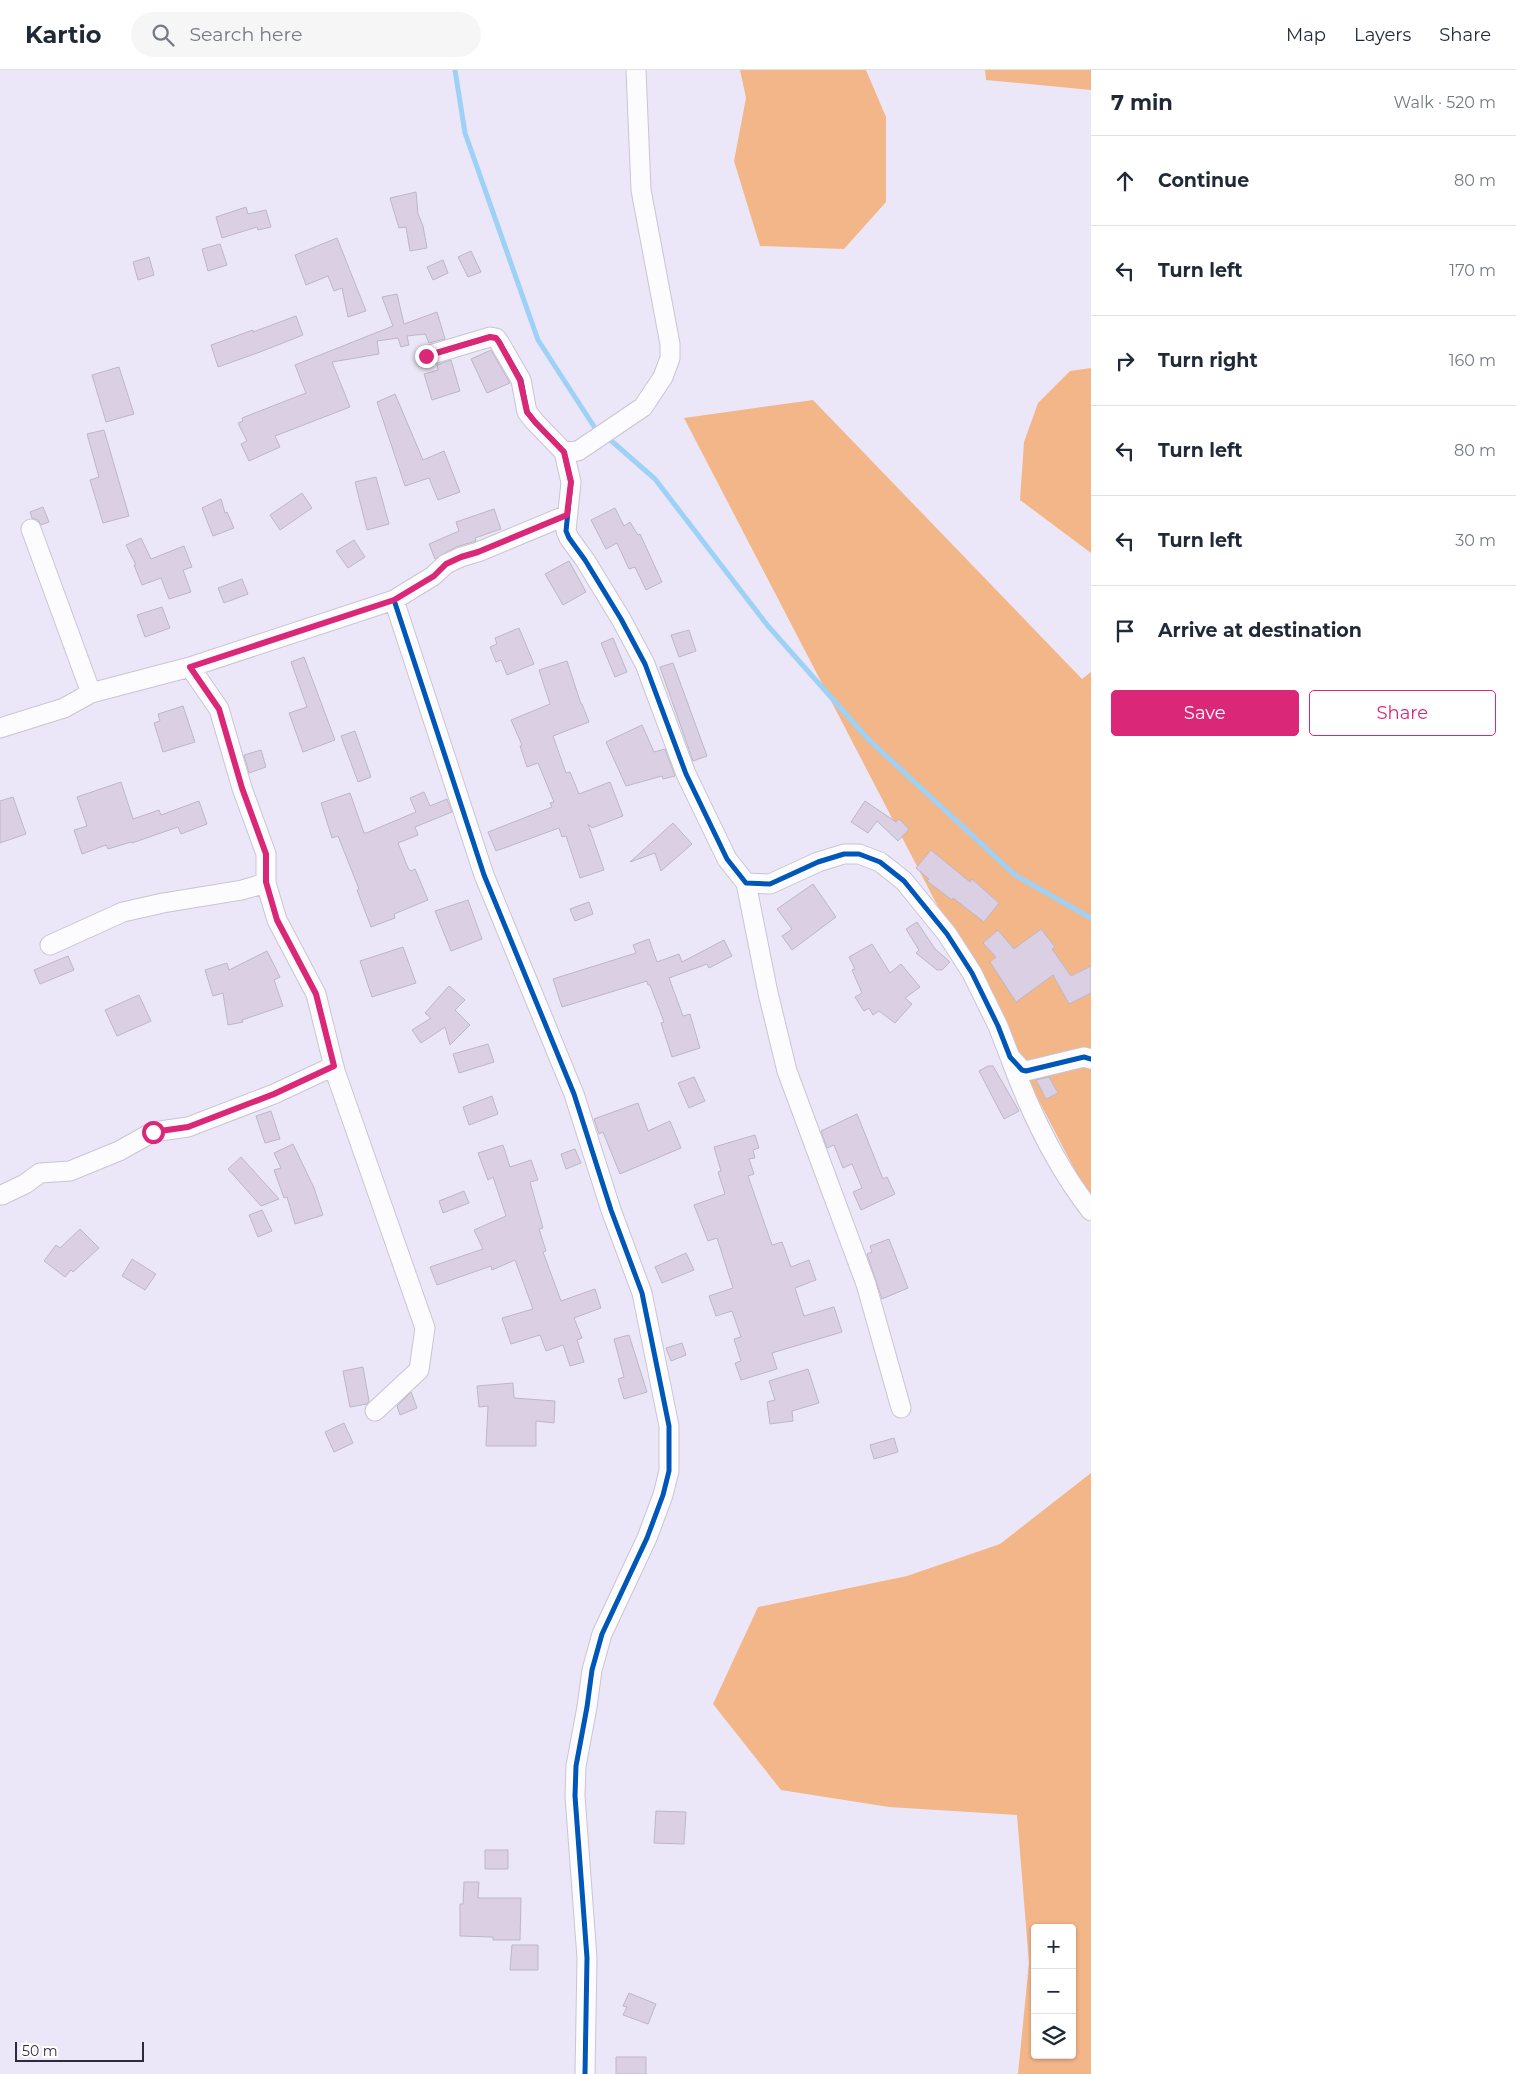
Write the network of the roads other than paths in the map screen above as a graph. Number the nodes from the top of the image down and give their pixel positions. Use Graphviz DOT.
graph roads {
  1 [pos="636,70"];
  2 [pos="426,356"];
  3 [pos="564,452"];
  4 [pos="567,515"];
  5 [pos="31,529"];
  6 [pos="394,600"];
  7 [pos="190,667"];
  8 [pos="91,693"];
  9 [pos="0,728"];
  10 [pos="266,882"];
  11 [pos="746,883"];
  12 [pos="50,945"];
  13 [pos="1010,1058"];
  14 [pos="1091,1059"];
  15 [pos="334,1066"];
  16 [pos="2,1195"];
  17 [pos="1091,1211"];
  18 [pos="901,1408"];
  19 [pos="375,1411"];
  20 [pos="585,2074"];
  1 -- 3 [label="street"];
  2 -- 3 [label="street"];
  3 -- 4 [label="street"];
  4 -- 6 [label="street"];
  4 -- 11 [label="street"];
  5 -- 8 [label="street"];
  6 -- 7 [label="street"];
  6 -- 20 [label="street"];
  7 -- 8 [label="street"];
  7 -- 10 [label="street"];
  8 -- 9 [label="street"];
  10 -- 12 [label="street"];
  10 -- 15 [label="street"];
  11 -- 13 [label="street"];
  11 -- 18 [label="street"];
  13 -- 14 [label="street"];
  13 -- 17 [label="street"];
  15 -- 16 [label="street"];
  15 -- 19 [label="street"];
}
